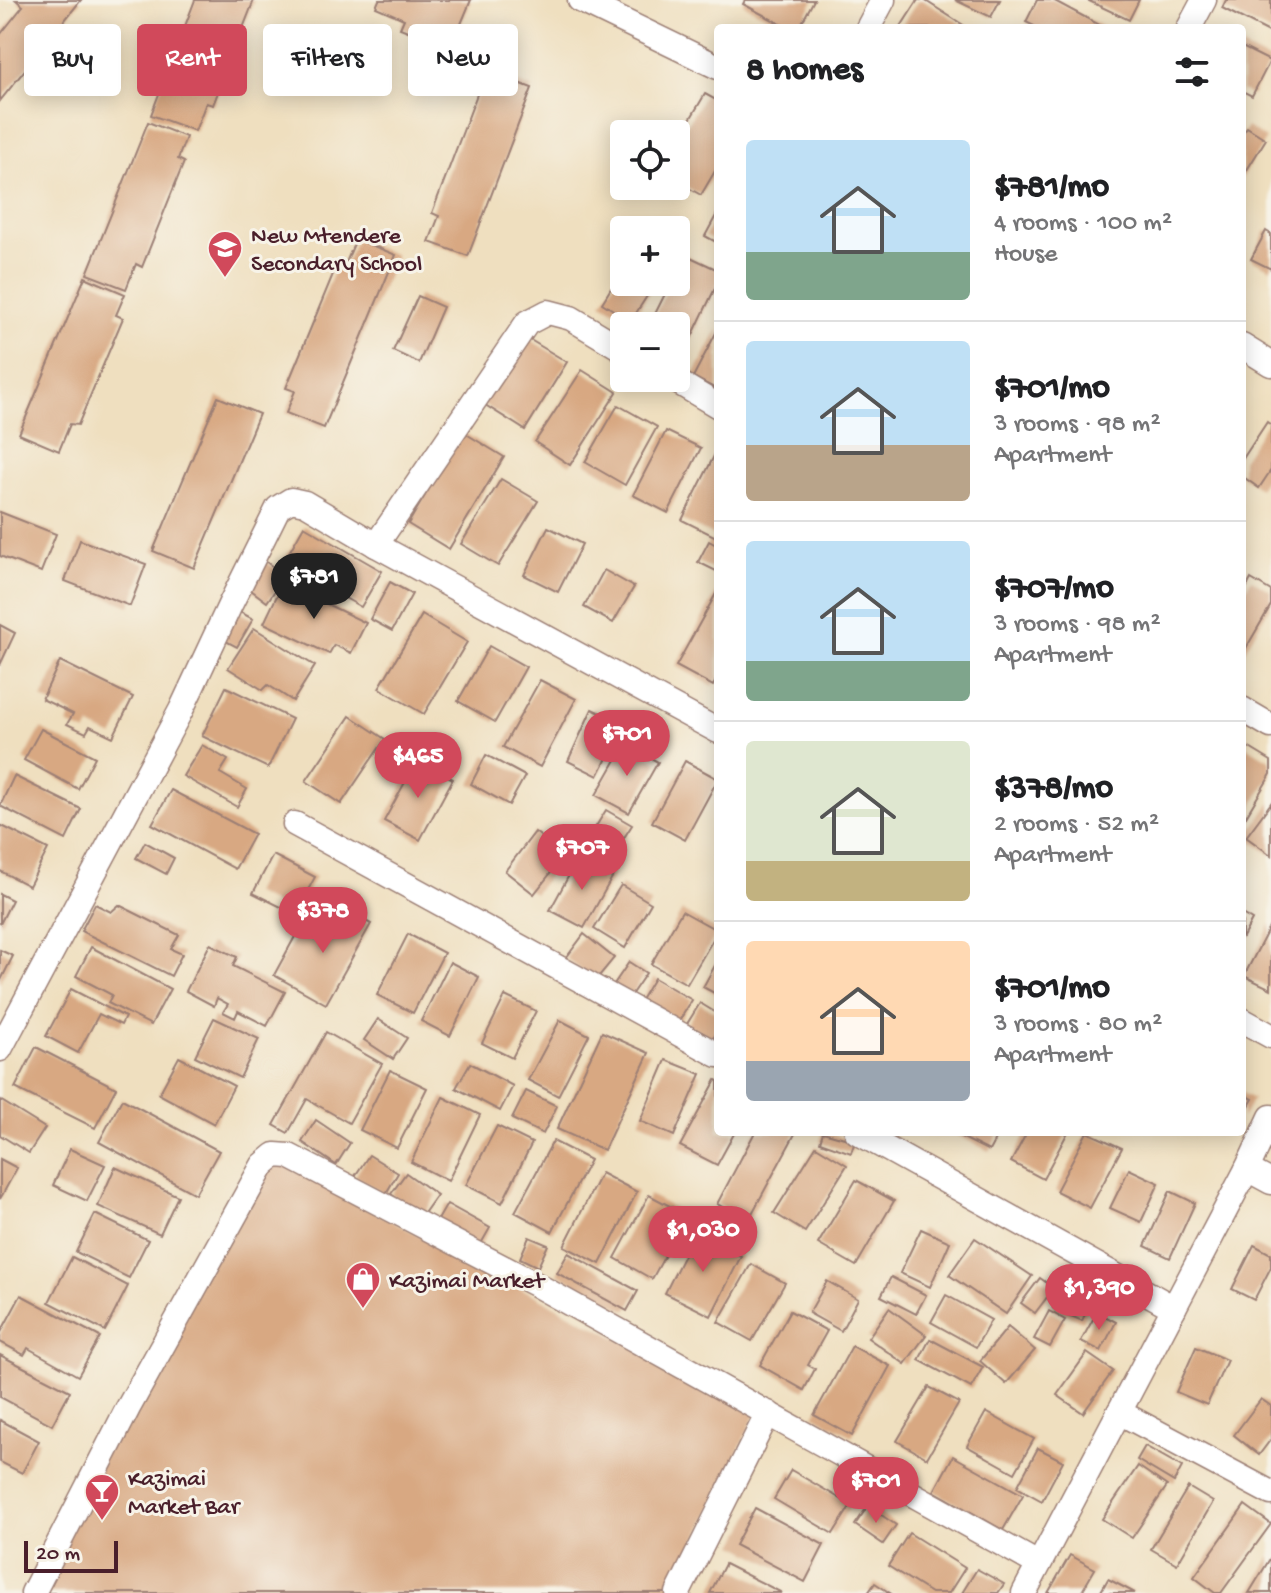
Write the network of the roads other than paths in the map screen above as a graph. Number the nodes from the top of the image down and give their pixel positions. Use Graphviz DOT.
graph roads {
  1 [pos="580,0"];
  2 [pos="883,0"];
  3 [pos="1204,0"];
  4 [pos="870,24"];
  5 [pos="1191,24"];
  6 [pos="714,65"];
  7 [pos="610,342"];
  8 [pos="1246,348"];
  9 [pos="1271,364"];
  10 [pos="690,389"];
  11 [pos="714,404"];
  12 [pos="376,545"];
  13 [pos="1246,711"];
  14 [pos="1271,726"];
  15 [pos="714,729"];
  16 [pos="295,824"];
  17 [pos="1246,1022"];
  18 [pos="1271,1036"];
  19 [pos="0,1049"];
  20 [pos="714,1053"];
  21 [pos="1271,1117"];
  22 [pos="864,1136"];
  23 [pos="1247,1169"];
  24 [pos="1271,1182"];
  25 [pos="1174,1308"];
  26 [pos="1119,1412"];
  27 [pos="768,1413"];
  28 [pos="1271,1493"];
  29 [pos="1038,1564"];
  30 [pos="33,1593"];
  31 [pos="678,1593"];
  32 [pos="1024,1593"];
  1 -- 6 [label="street"];
  2 -- 4 [label="street"];
  3 -- 5 [label="street"];
  7 -- 12 [label="street"];
  8 -- 9 [label="street"];
  10 -- 11 [label="street"];
  12 -- 15 [label="street"];
  12 -- 19 [label="street"];
  13 -- 14 [label="street"];
  16 -- 20 [label="street"];
  17 -- 18 [label="street"];
  21 -- 23 [label="street"];
  22 -- 25 [label="street"];
  23 -- 24 [label="street"];
  23 -- 25 [label="street"];
  25 -- 26 [label="street"];
  26 -- 28 [label="street"];
  26 -- 29 [label="street"];
  27 -- 29 [label="street"];
  27 -- 30 [label="street"];
  27 -- 31 [label="street"];
  29 -- 32 [label="street"];
}
